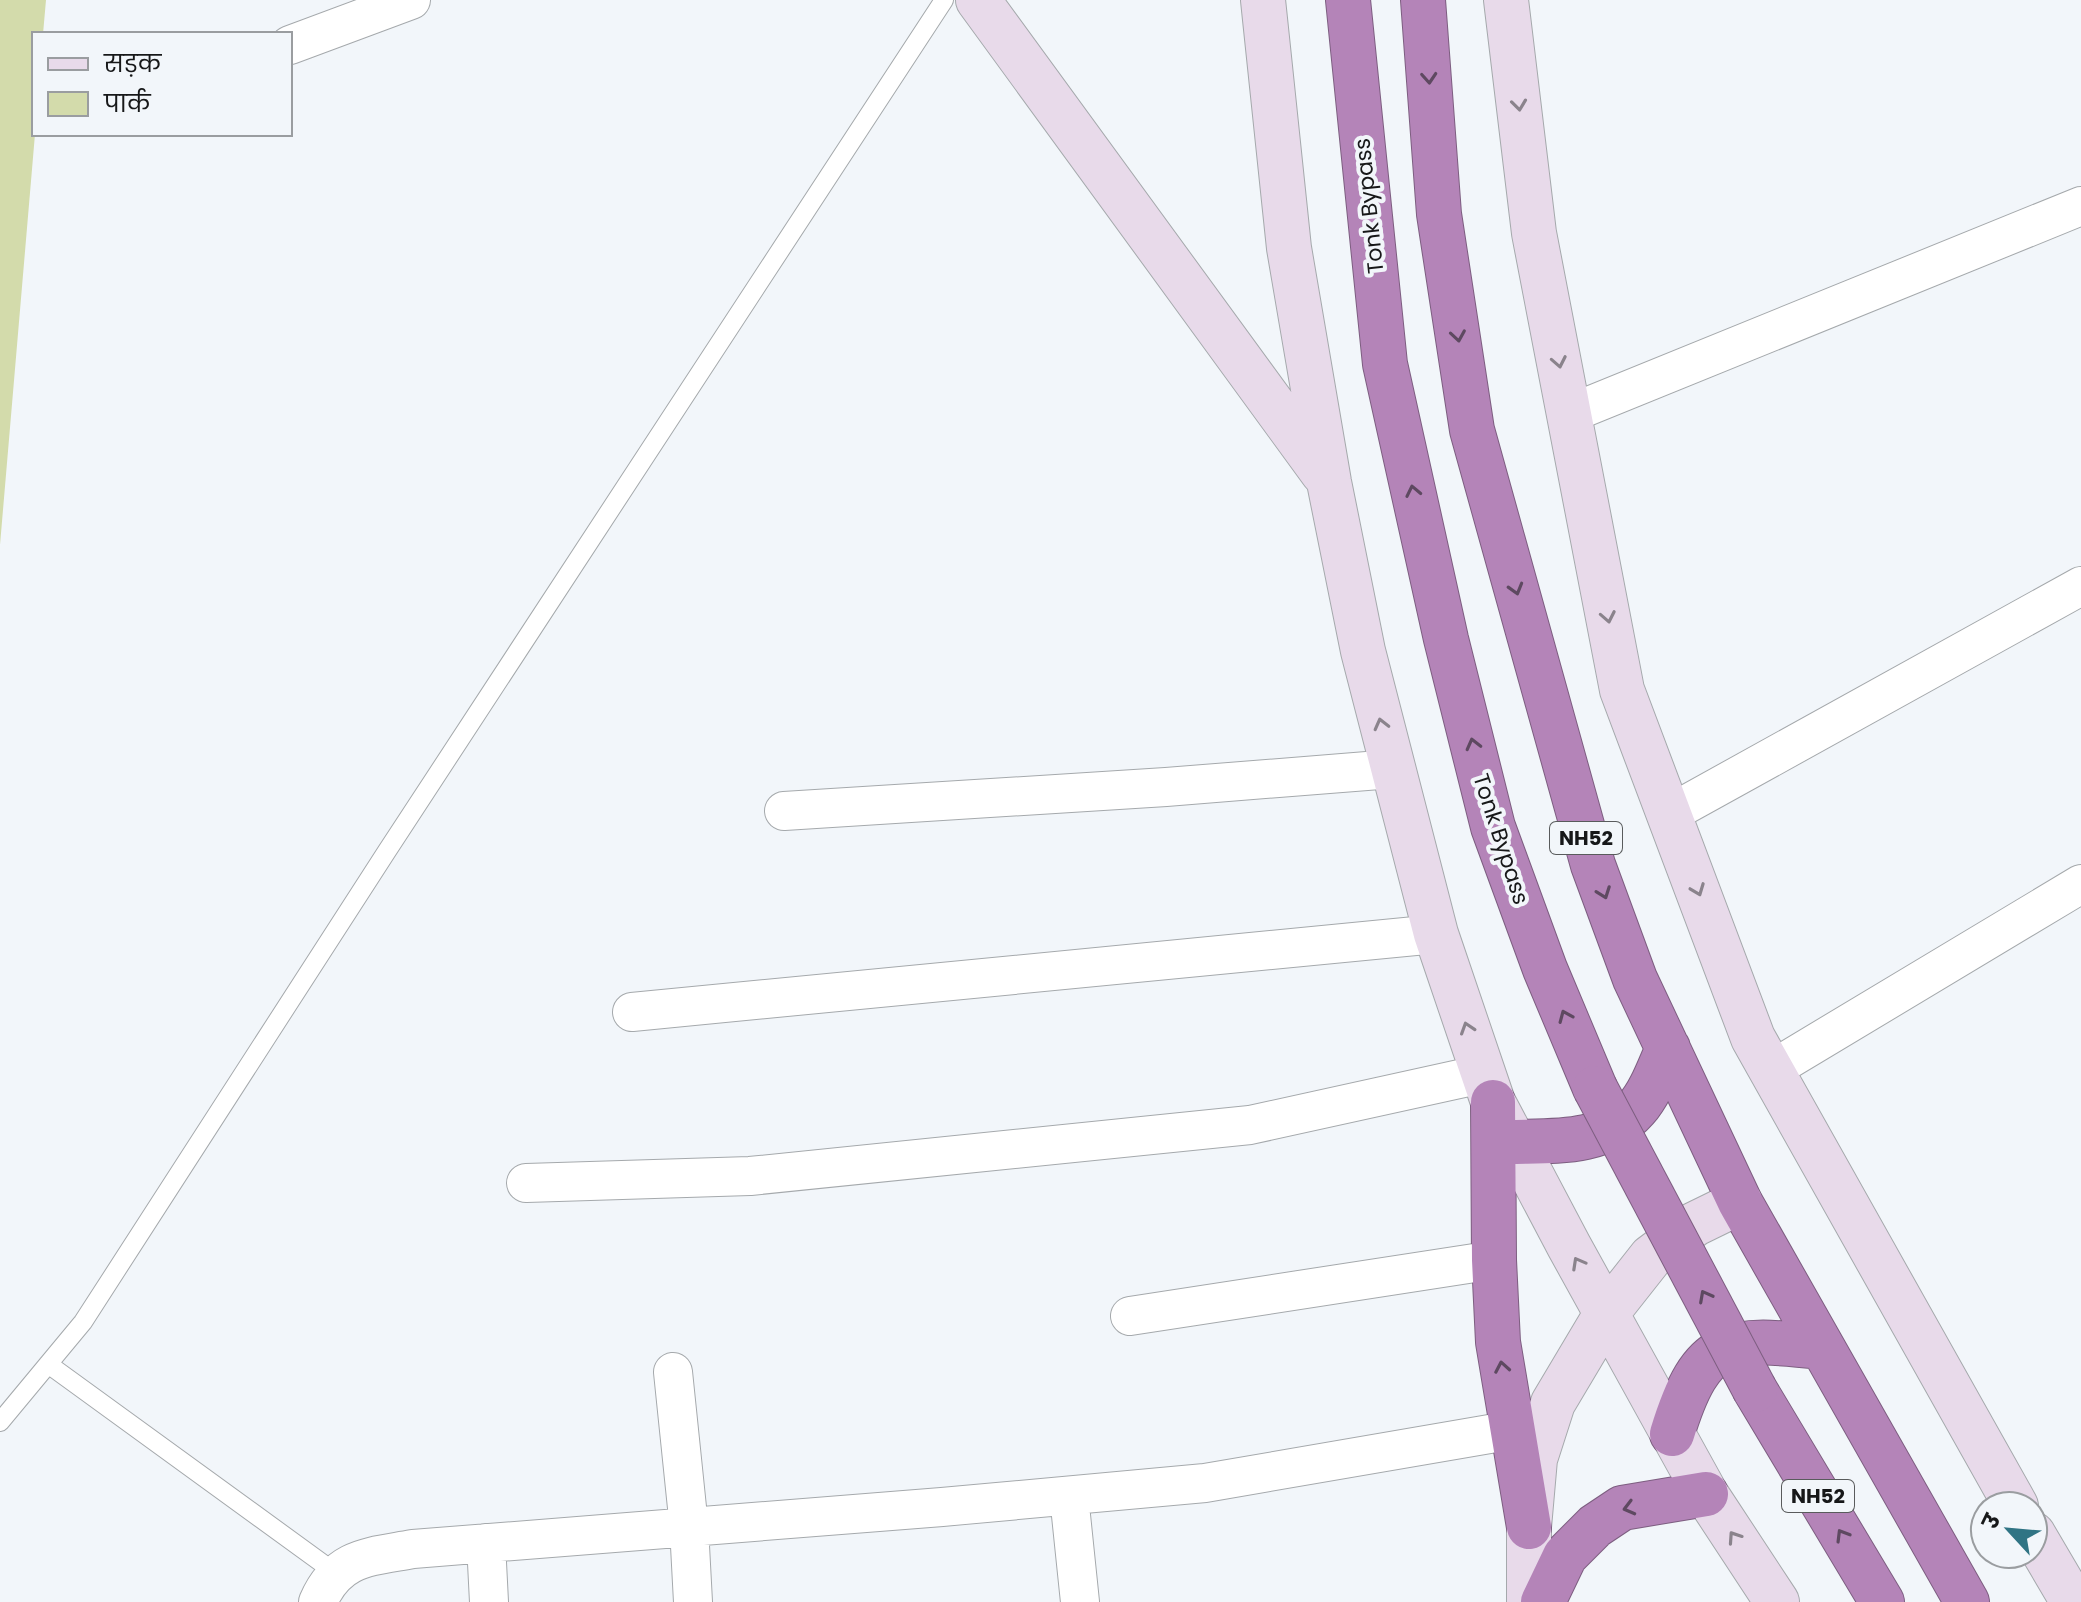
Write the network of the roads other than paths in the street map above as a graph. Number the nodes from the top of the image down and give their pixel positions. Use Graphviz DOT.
graph roads {
  1 [pos="411,0"];
  2 [pos="944,0"];
  3 [pos="978,0"];
  4 [pos="1263,0"];
  5 [pos="1348,0"];
  6 [pos="1423,0"];
  7 [pos="1506,0"];
  8 [pos="292,44"];
  9 [pos="2081,206"];
  10 [pos="1569,414"];
  11 [pos="1329,482"];
  12 [pos="2081,586"];
  13 [pos="1392,769"];
  14 [pos="784,811"];
  15 [pos="1669,814"];
  16 [pos="2081,884"];
  17 [pos="1436,934"];
  18 [pos="632,1012"];
  19 [pos="1668,1048"];
  20 [pos="1771,1070"];
  21 [pos="1488,1088"];
  22 [pos="1514,1142"];
  23 [pos="526,1183"];
  24 [pos="1740,1202"];
  25 [pos="1494,1260"];
  26 [pos="1606,1314"];
  27 [pos="1130,1316"];
  28 [pos="1822,1347"];
  29 [pos="48,1364"];
  30 [pos="673,1372"];
  31 [pos="0,1422"];
  32 [pos="1513,1430"];
  33 [pos="1672,1434"];
  34 [pos="2007,1490"];
  35 [pos="1706,1494"];
  36 [pos="1069,1496"];
  37 [pos="689,1527"];
  38 [pos="1529,1527"];
  39 [pos="486,1543"];
  40 [pos="2049,1561"];
  41 [pos="327,1588"];
  42 [pos="489,1602"];
  43 [pos="693,1602"];
  44 [pos="1080,1602"];
  45 [pos="1529,1602"];
  46 [pos="1543,1602"];
  47 [pos="1777,1602"];
  48 [pos="1882,1602"];
  49 [pos="1967,1602"];
  50 [pos="2073,1602"];
  1 -- 8 [label="street"];
  2 -- 29 [label="lane"];
  3 -- 11 [label="street"];
  4 -- 11 [label="street"];
  48 -- 5 [label="highway, Tonk Bypass / NH52, one-way, bridge"];
  6 -- 19 [label="highway, NH52, one-way"];
  7 -- 10 [label="street, one-way"];
  9 -- 10 [label="street"];
  10 -- 15 [label="street, one-way"];
  13 -- 11 [label="street, one-way"];
  12 -- 15 [label="street"];
  13 -- 14 [label="street"];
  13 -- 17 [label="street"];
  15 -- 20 [label="street, one-way"];
  16 -- 20 [label="street"];
  17 -- 18 [label="street"];
  21 -- 17 [label="street, one-way"];
  19 -- 22 [label="highway"];
  19 -- 24 [label="highway, NH52"];
  20 -- 34 [label="street"];
  21 -- 22 [label="street"];
  21 -- 23 [label="street"];
  21 -- 25 [label="highway"];
  26 -- 22 [label="street, one-way"];
  24 -- 26 [label="street"];
  24 -- 28 [label="highway, NH52"];
  25 -- 27 [label="street"];
  32 -- 25 [label="highway, one-way"];
  26 -- 33 [label="street"];
  26 -- 38 [label="street"];
  28 -- 33 [label="highway"];
  28 -- 49 [label="highway, NH52"];
  29 -- 31 [label="lane"];
  29 -- 41 [label="lane"];
  30 -- 37 [label="street"];
  32 -- 36 [label="street"];
  32 -- 38 [label="highway"];
  33 -- 35 [label="street"];
  35 -- 46 [label="highway, one-way"];
  47 -- 35 [label="street, one-way"];
  36 -- 37 [label="street"];
  36 -- 44 [label="street"];
  37 -- 39 [label="street"];
  37 -- 43 [label="street"];
  38 -- 45 [label="street"];
  39 -- 41 [label="street"];
  39 -- 42 [label="street"];
  40 -- 50 [label="street"];
}
